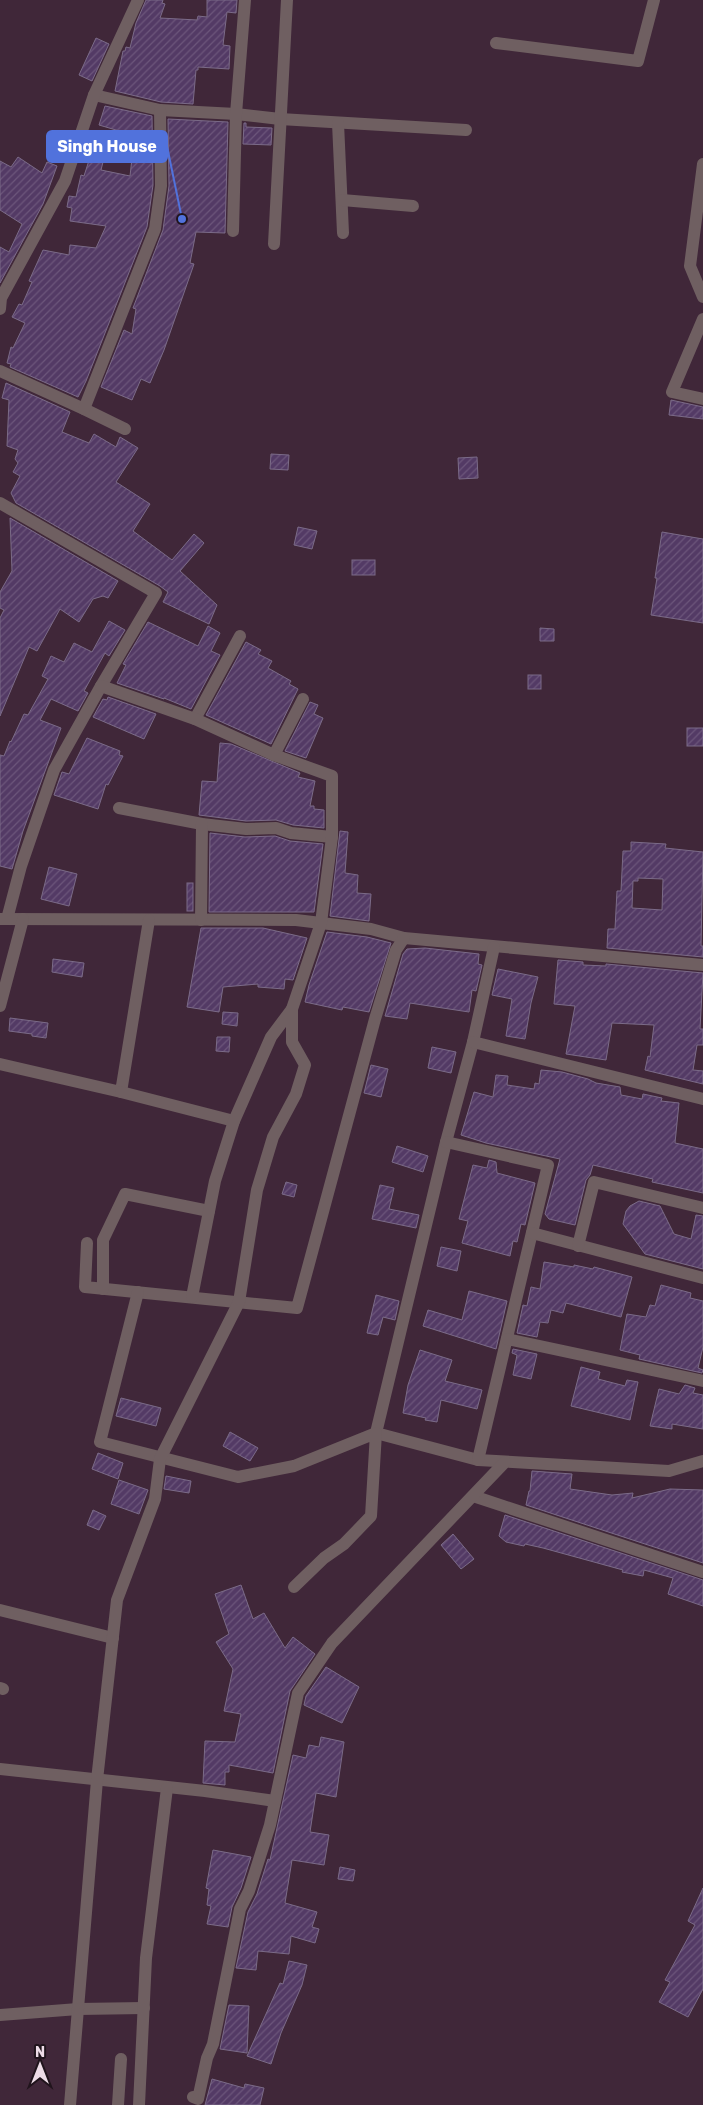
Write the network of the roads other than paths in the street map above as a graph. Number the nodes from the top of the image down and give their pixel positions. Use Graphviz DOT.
graph roads {
  1 [pos="138,0"];
  2 [pos="245,0"];
  3 [pos="287,0"];
  4 [pos="654,0"];
  5 [pos="496,43"];
  6 [pos="94,95"];
  7 [pos="160,110"];
  8 [pos="236,114"];
  9 [pos="280,120"];
  10 [pos="338,123"];
  11 [pos="466,130"];
  12 [pos="703,164"];
  13 [pos="342,200"];
  14 [pos="413,206"];
  15 [pos="233,231"];
  16 [pos="343,233"];
  17 [pos="274,244"];
  18 [pos="703,297"];
  19 [pos="0,309"];
  20 [pos="703,319"];
  21 [pos="0,371"];
  22 [pos="703,399"];
  23 [pos="84,408"];
  24 [pos="125,429"];
  25 [pos="0,503"];
  26 [pos="240,636"];
  27 [pos="101,686"];
  28 [pos="303,699"];
  29 [pos="195,719"];
  30 [pos="274,755"];
  31 [pos="119,808"];
  32 [pos="202,824"];
  33 [pos="332,837"];
  34 [pos="3,919"];
  35 [pos="22,919"];
  36 [pos="149,920"];
  37 [pos="201,920"];
  38 [pos="321,923"];
  39 [pos="404,938"];
  40 [pos="494,947"];
  41 [pos="703,965"];
  42 [pos="0,1006"];
  43 [pos="292,1009"];
  44 [pos="473,1042"];
  45 [pos="0,1064"];
  46 [pos="121,1092"];
  47 [pos="703,1099"];
  48 [pos="234,1122"];
  49 [pos="446,1142"];
  50 [pos="703,1208"];
  51 [pos="209,1211"];
  52 [pos="532,1233"];
  53 [pos="86,1243"];
  54 [pos="578,1246"];
  55 [pos="703,1278"];
  56 [pos="103,1289"];
  57 [pos="138,1292"];
  58 [pos="192,1297"];
  59 [pos="239,1302"];
  60 [pos="507,1339"];
  61 [pos="703,1381"];
  62 [pos="376,1432"];
  63 [pos="160,1459"];
  64 [pos="478,1460"];
  65 [pos="703,1461"];
  66 [pos="505,1462"];
  67 [pos="473,1496"];
  68 [pos="703,1572"];
  69 [pos="294,1587"];
  70 [pos="0,1610"];
  71 [pos="113,1638"];
  72 [pos="0,1769"];
  73 [pos="97,1780"];
  74 [pos="167,1788"];
  75 [pos="275,1801"];
  76 [pos="144,2008"];
  77 [pos="78,2009"];
  78 [pos="0,2015"];
  79 [pos="121,2060"];
  80 [pos="193,2097"];
  81 [pos="70,2105"];
  82 [pos="118,2105"];
  83 [pos="139,2105"];
  1 -- 6 [label="street"];
  2 -- 8 [label="street"];
  3 -- 9 [label="street"];
  4 -- 5 [label="street"];
  6 -- 7 [label="street"];
  6 -- 19 [label="street"];
  7 -- 8 [label="street"];
  7 -- 23 [label="street"];
  8 -- 9 [label="street"];
  8 -- 15 [label="street"];
  9 -- 10 [label="street"];
  9 -- 17 [label="street"];
  10 -- 11 [label="street"];
  10 -- 13 [label="street"];
  12 -- 18 [label="street"];
  13 -- 14 [label="street"];
  13 -- 16 [label="street"];
  20 -- 22 [label="street"];
  21 -- 23 [label="street"];
  23 -- 24 [label="street"];
  25 -- 27 [label="street"];
  26 -- 29 [label="street"];
  27 -- 29 [label="street"];
  27 -- 34 [label="street"];
  28 -- 30 [label="street"];
  29 -- 30 [label="street"];
  30 -- 33 [label="street"];
  31 -- 32 [label="street"];
  32 -- 33 [label="street"];
  32 -- 37 [label="street"];
  33 -- 38 [label="street"];
  34 -- 35 [label="street"];
  35 -- 36 [label="street"];
  35 -- 42 [label="street"];
  36 -- 37 [label="street"];
  36 -- 46 [label="street"];
  37 -- 38 [label="street"];
  38 -- 39 [label="street"];
  38 -- 43 [label="street"];
  39 -- 40 [label="street"];
  39 -- 59 [label="street"];
  40 -- 41 [label="street"];
  40 -- 44 [label="street"];
  43 -- 48 [label="street"];
  43 -- 59 [label="street"];
  44 -- 47 [label="street"];
  44 -- 49 [label="street"];
  45 -- 46 [label="street"];
  46 -- 48 [label="street"];
  48 -- 51 [label="street"];
  49 -- 52 [label="street"];
  49 -- 62 [label="street"];
  50 -- 54 [label="street"];
  51 -- 56 [label="street"];
  51 -- 58 [label="street"];
  52 -- 54 [label="street"];
  52 -- 60 [label="street"];
  53 -- 56 [label="street"];
  54 -- 55 [label="street"];
  56 -- 57 [label="street"];
  57 -- 58 [label="street"];
  57 -- 63 [label="street"];
  58 -- 59 [label="street"];
  59 -- 63 [label="street"];
  60 -- 61 [label="street"];
  60 -- 64 [label="street"];
  62 -- 63 [label="street"];
  62 -- 64 [label="street"];
  62 -- 69 [label="street"];
  63 -- 71 [label="street"];
  64 -- 66 [label="street"];
  65 -- 66 [label="street"];
  66 -- 67 [label="street"];
  67 -- 68 [label="street"];
  67 -- 75 [label="street"];
  70 -- 71 [label="street"];
  71 -- 73 [label="street"];
  72 -- 73 [label="street"];
  73 -- 74 [label="street"];
  73 -- 77 [label="street"];
  74 -- 75 [label="street"];
  74 -- 76 [label="street"];
  75 -- 80 [label="street"];
  76 -- 77 [label="street"];
  76 -- 83 [label="street"];
  77 -- 78 [label="street"];
  77 -- 81 [label="street"];
  79 -- 82 [label="street"];
}
